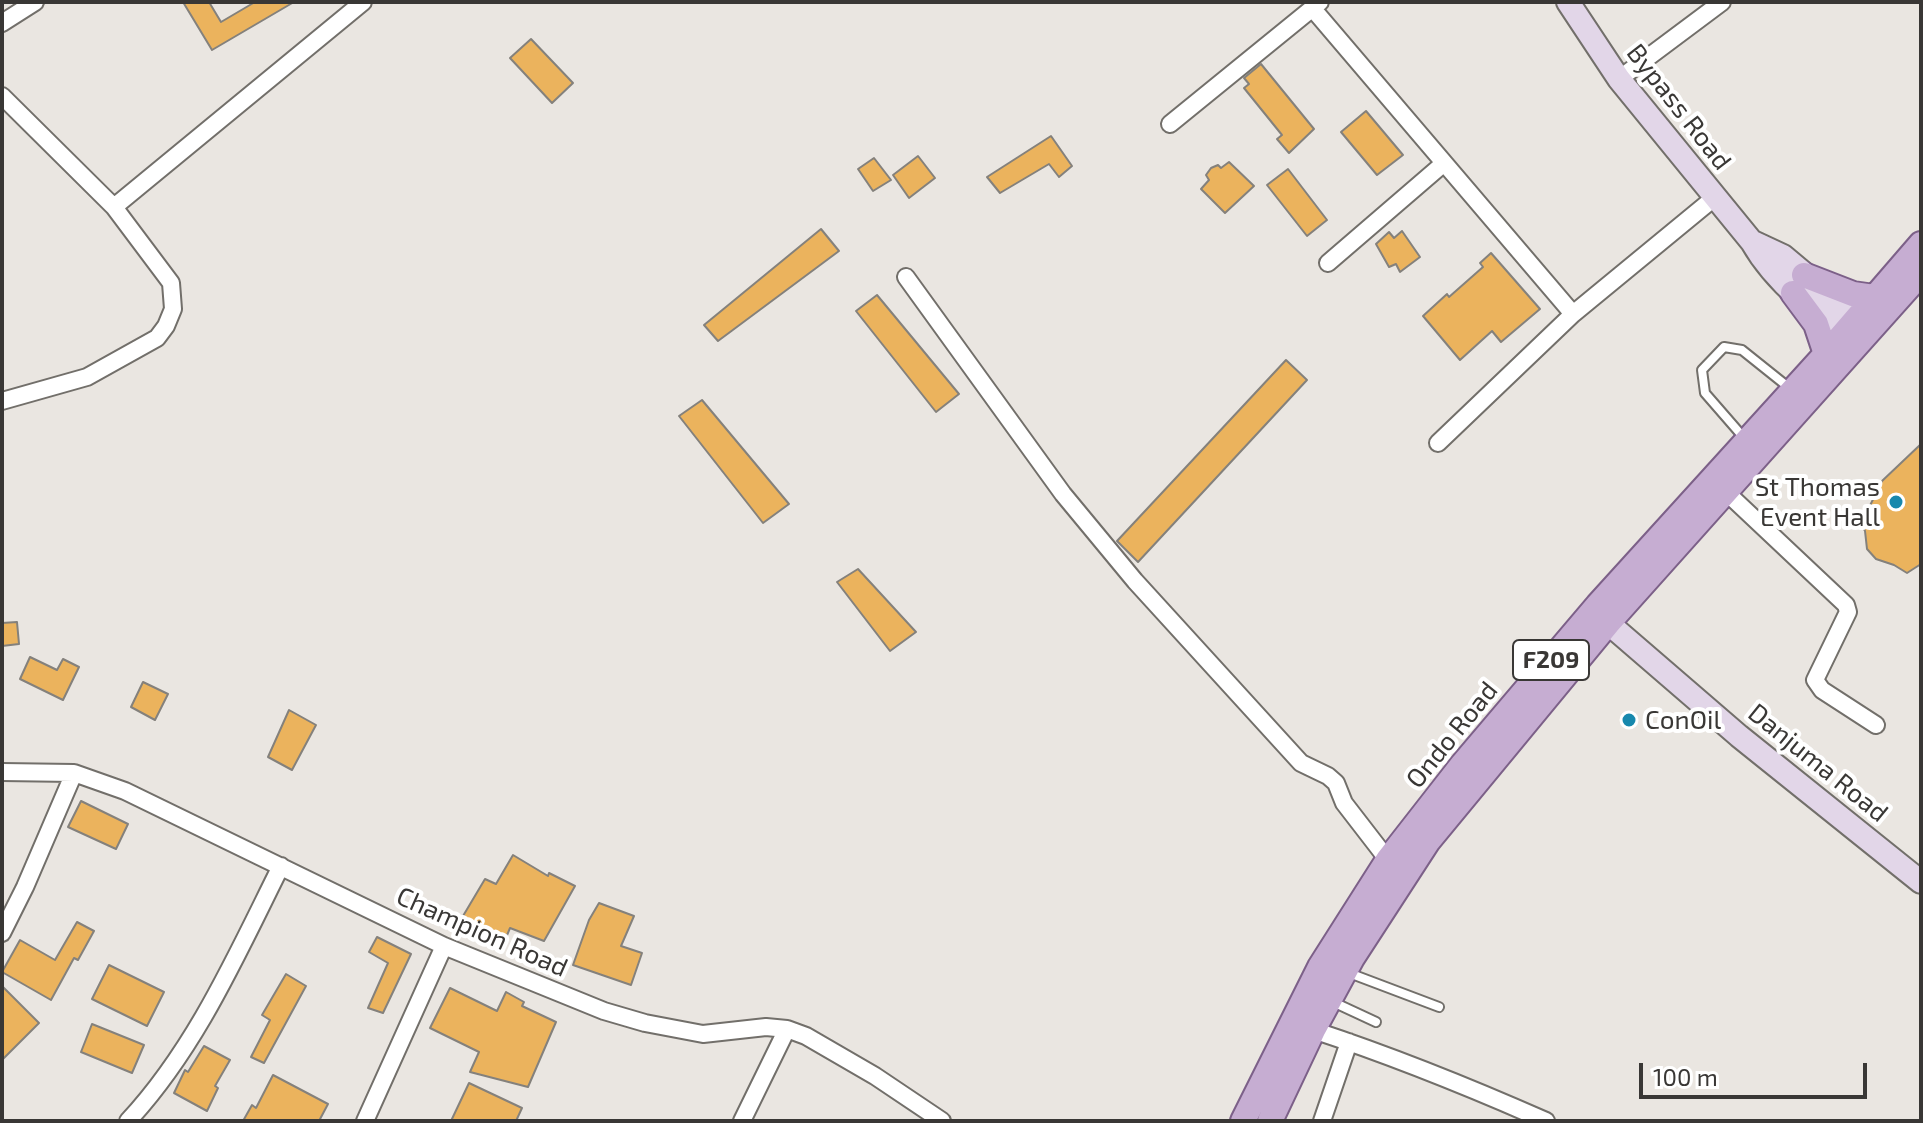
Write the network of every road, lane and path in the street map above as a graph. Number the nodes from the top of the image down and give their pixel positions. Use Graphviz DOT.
graph roads {
  1 [pos="35,2"];
  2 [pos="363,2"];
  3 [pos="1568,2"];
  4 [pos="1722,2"];
  5 [pos="1316,5"];
  6 [pos="2,23"];
  7 [pos="1619,79"];
  8 [pos="2,96"];
  9 [pos="1170,124"];
  10 [pos="1443,164"];
  11 [pos="1714,198"];
  12 [pos="114,207"];
  13 [pos="1921,244"];
  14 [pos="1328,263"];
  15 [pos="1921,273"];
  16 [pos="906,277"];
  17 [pos="1798,284"];
  18 [pos="1874,297"];
  19 [pos="1573,314"];
  20 [pos="1857,330"];
  21 [pos="1826,354"];
  22 [pos="1792,391"];
  23 [pos="2,401"];
  24 [pos="1746,441"];
  25 [pos="1438,443"];
  26 [pos="1726,492"];
  27 [pos="1608,623"];
  28 [pos="1538,691"];
  29 [pos="1876,725"];
  30 [pos="2,772"];
  31 [pos="74,773"];
  32 [pos="1388,860"];
  33 [pos="281,866"];
  34 [pos="1921,882"];
  35 [pos="2,933"];
  36 [pos="444,946"];
  37 [pos="1344,971"];
  38 [pos="1318,995"];
  39 [pos="1439,1007"];
  40 [pos="1376,1022"];
  41 [pos="787,1029"];
  42 [pos="1313,1030"];
  43 [pos="1349,1042"];
  44 [pos="128,1121"];
  45 [pos="365,1121"];
  46 [pos="742,1121"];
  47 [pos="942,1121"];
  48 [pos="1243,1121"];
  49 [pos="1270,1121"];
  50 [pos="1322,1121"];
  51 [pos="1546,1121"];
  1 -- 6 [label="street"];
  2 -- 12 [label="street"];
  3 -- 7 [label="street, Bypass Road"];
  4 -- 7 [label="street"];
  5 -- 9 [label="street"];
  5 -- 10 [label="street"];
  7 -- 11 [label="street, Bypass Road"];
  8 -- 12 [label="street"];
  10 -- 14 [label="street"];
  10 -- 19 [label="street"];
  11 -- 17 [label="street, Bypass Road"];
  11 -- 19 [label="street"];
  12 -- 23 [label="street"];
  13 -- 18 [label="main road, Ondo Road / F209"];
  15 -- 20 [label="main road, Ondo Road / F209"];
  16 -- 32 [label="street"];
  17 -- 18 [label="main road"];
  17 -- 20 [label="street, Bypass Road"];
  17 -- 21 [label="main road"];
  18 -- 20 [label="main road, Ondo Road / F209"];
  19 -- 25 [label="street"];
  20 -- 21 [label="main road, Ondo Road / F209"];
  20 -- 26 [label="main road, Ondo Road / F209"];
  21 -- 22 [label="main road, Ondo Road / F209"];
  22 -- 24 [label="main road, Ondo Road / F209"];
  22 -- 24 [label="lane"];
  24 -- 28 [label="main road, Ondo Road / F209"];
  26 -- 27 [label="main road, Ondo Road / F209"];
  26 -- 29 [label="street"];
  27 -- 28 [label="main road, Ondo Road / F209"];
  27 -- 34 [label="street, Danjuma Road"];
  28 -- 32 [label="main road, Ondo Road / F209"];
  28 -- 37 [label="main road, Ondo Road / F209"];
  30 -- 31 [label="street, Champion Road"];
  31 -- 33 [label="street, Champion Road"];
  31 -- 35 [label="street"];
  32 -- 38 [label="main road, Ondo Road / F209"];
  33 -- 36 [label="street, Champion Road"];
  33 -- 44 [label="street"];
  36 -- 41 [label="street, Champion Road"];
  36 -- 45 [label="street"];
  37 -- 38 [label="main road, Ondo Road / F209"];
  37 -- 39 [label="lane"];
  38 -- 40 [label="lane"];
  38 -- 42 [label="main road, Ondo Road / F209"];
  38 -- 48 [label="main road, Ondo Road / F209"];
  41 -- 46 [label="street"];
  41 -- 47 [label="street, Champion Road"];
  42 -- 43 [label="street"];
  42 -- 49 [label="main road, Ondo Road / F209"];
  43 -- 50 [label="street"];
  43 -- 51 [label="street"];
}
